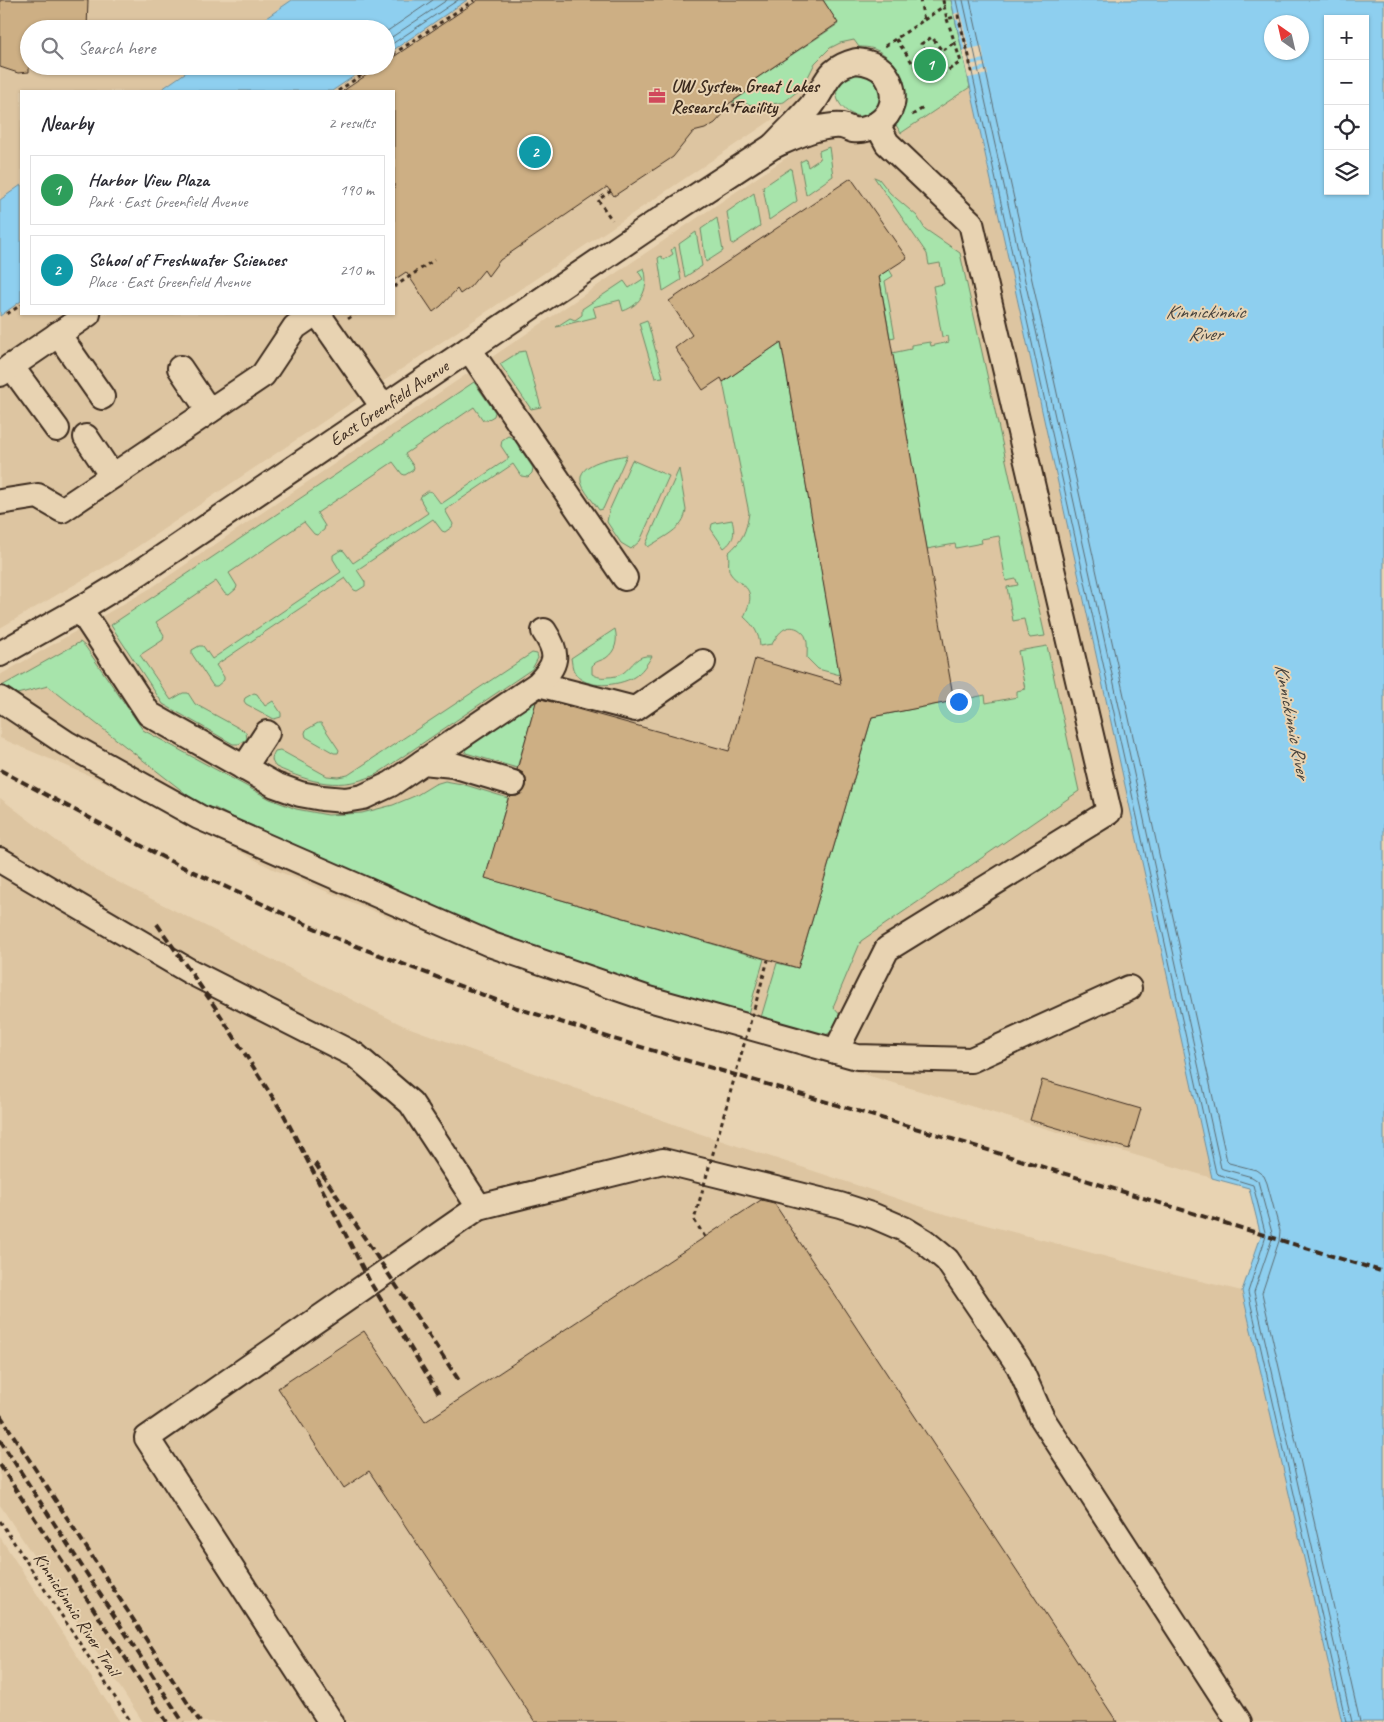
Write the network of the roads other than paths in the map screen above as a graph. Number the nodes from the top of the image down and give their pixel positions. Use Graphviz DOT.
graph roads {
  1 [pos="877,124"];
  2 [pos="772,146"];
  3 [pos="86,315"];
  4 [pos="319,315"];
  5 [pos="299,318"];
  6 [pos="58,334"];
  7 [pos="469,349"];
  8 [pos="180,368"];
  9 [pos="6,370"];
  10 [pos="102,397"];
  11 [pos="383,407"];
  12 [pos="210,410"];
  13 [pos="57,429"];
  14 [pos="86,437"];
  15 [pos="112,476"];
  16 [pos="0,502"];
  17 [pos="625,578"];
  18 [pos="80,609"];
  19 [pos="544,631"];
  20 [pos="0,654"];
  21 [pos="703,662"];
  22 [pos="538,684"];
  23 [pos="0,699"];
  24 [pos="267,733"];
  25 [pos="423,762"];
  26 [pos="244,768"];
  27 [pos="512,783"];
  28 [pos="0,860"];
  29 [pos="1129,988"];
  30 [pos="836,1050"];
  31 [pos="479,1207"];
  32 [pos="331,1722"];
  33 [pos="1239,1722"];
  1 -- 2 [label="street, East Greenfield Avenue"];
  1 -- 2 [label="street, East Greenfield Avenue"];
  1 -- 30 [label="street"];
  2 -- 7 [label="street, East Greenfield Avenue"];
  3 -- 6 [label="street"];
  4 -- 11 [label="street"];
  5 -- 12 [label="street"];
  6 -- 9 [label="street"];
  6 -- 10 [label="street"];
  7 -- 11 [label="street, East Greenfield Avenue"];
  7 -- 17 [label="street"];
  8 -- 12 [label="street"];
  9 -- 13 [label="street"];
  11 -- 18 [label="street, East Greenfield Avenue"];
  12 -- 15 [label="street"];
  14 -- 15 [label="street"];
  15 -- 16 [label="street"];
  18 -- 20 [label="street, East Greenfield Avenue"];
  18 -- 26 [label="street"];
  19 -- 22 [label="street"];
  21 -- 22 [label="street"];
  22 -- 25 [label="street"];
  23 -- 30 [label="street"];
  24 -- 26 [label="street"];
  25 -- 26 [label="street"];
  25 -- 27 [label="street"];
  28 -- 31 [label="street"];
  29 -- 30 [label="street"];
  31 -- 32 [label="street"];
  31 -- 33 [label="street"];
}
